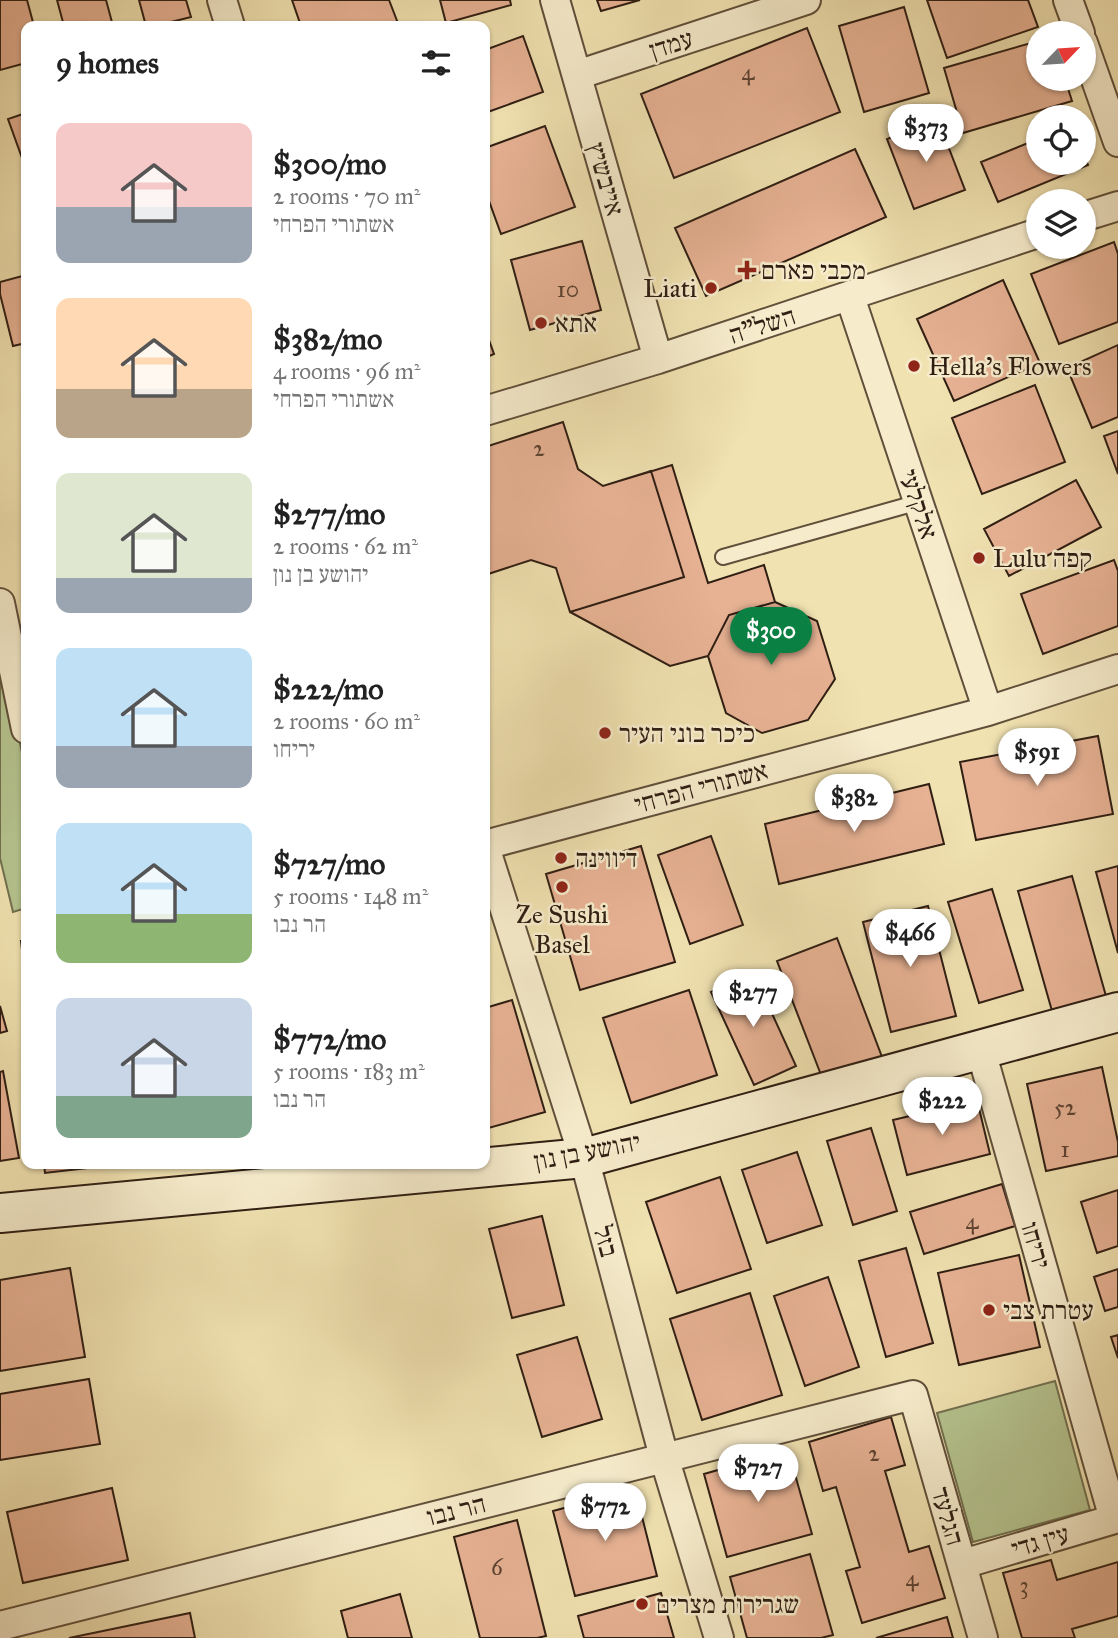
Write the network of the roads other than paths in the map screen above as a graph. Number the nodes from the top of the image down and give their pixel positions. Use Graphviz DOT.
graph roads {
  1 [pos="222,0"];
  2 [pos="555,0"];
  3 [pos="806,0"];
  4 [pos="1068,0"];
  5 [pos="228,21"];
  6 [pos="1076,21"];
  7 [pos="577,75"];
  8 [pos="1096,80"];
  9 [pos="1118,142"];
  10 [pos="1118,206"];
  11 [pos="1096,213"];
  12 [pos="1026,237"];
  13 [pos="850,296"];
  14 [pos="658,359"];
  15 [pos="490,409"];
  16 [pos="919,502"];
  17 [pos="723,557"];
  18 [pos="0,603"];
  19 [pos="1118,670"];
  20 [pos="21,705"];
  21 [pos="988,711"];
  22 [pos="490,845"];
  23 [pos="490,862"];
  24 [pos="1118,1012"];
  25 [pos="981,1051"];
  26 [pos="584,1158"];
  27 [pos="490,1167"];
  28 [pos="467,1169"];
  29 [pos="0,1213"];
  30 [pos="913,1395"];
  31 [pos="664,1457"];
  32 [pos="1116,1519"];
  33 [pos="963,1564"];
  34 [pos="0,1626"];
  35 [pos="719,1638"];
  36 [pos="983,1638"];
  1 -- 5 [label="street"];
  2 -- 7 [label="street, אייבשיץ"];
  3 -- 7 [label="street, עמדן"];
  4 -- 6 [label="street"];
  7 -- 14 [label="street, אייבשיץ"];
  8 -- 9 [label="street"];
  10 -- 11 [label="street"];
  12 -- 13 [label="street, השל\"ה"];
  13 -- 14 [label="street, השל\"ה"];
  13 -- 16 [label="street, אלקלעי"];
  14 -- 15 [label="street, השל\"ה"];
  16 -- 17 [label="lane"];
  16 -- 21 [label="street, אלקלעי"];
  18 -- 20 [label="street"];
  19 -- 21 [label="street, אשתורי הפרחי"];
  21 -- 22 [label="street, אשתורי הפרחי"];
  23 -- 26 [label="street, בזל"];
  24 -- 25 [label="street, יהושע בן נון"];
  25 -- 26 [label="street, יהושע בן נון"];
  25 -- 32 [label="street, יריחו"];
  26 -- 27 [label="street, יהושע בן נון"];
  26 -- 31 [label="street, בזל"];
  28 -- 29 [label="street, יהושע בן נון"];
  30 -- 31 [label="street, הר נבו"];
  30 -- 33 [label="street, הגלעד"];
  31 -- 34 [label="street, הר נבו"];
  31 -- 35 [label="street, בזל"];
  32 -- 33 [label="street, עין גדי"];
  33 -- 36 [label="street, הגלעד"];
}
